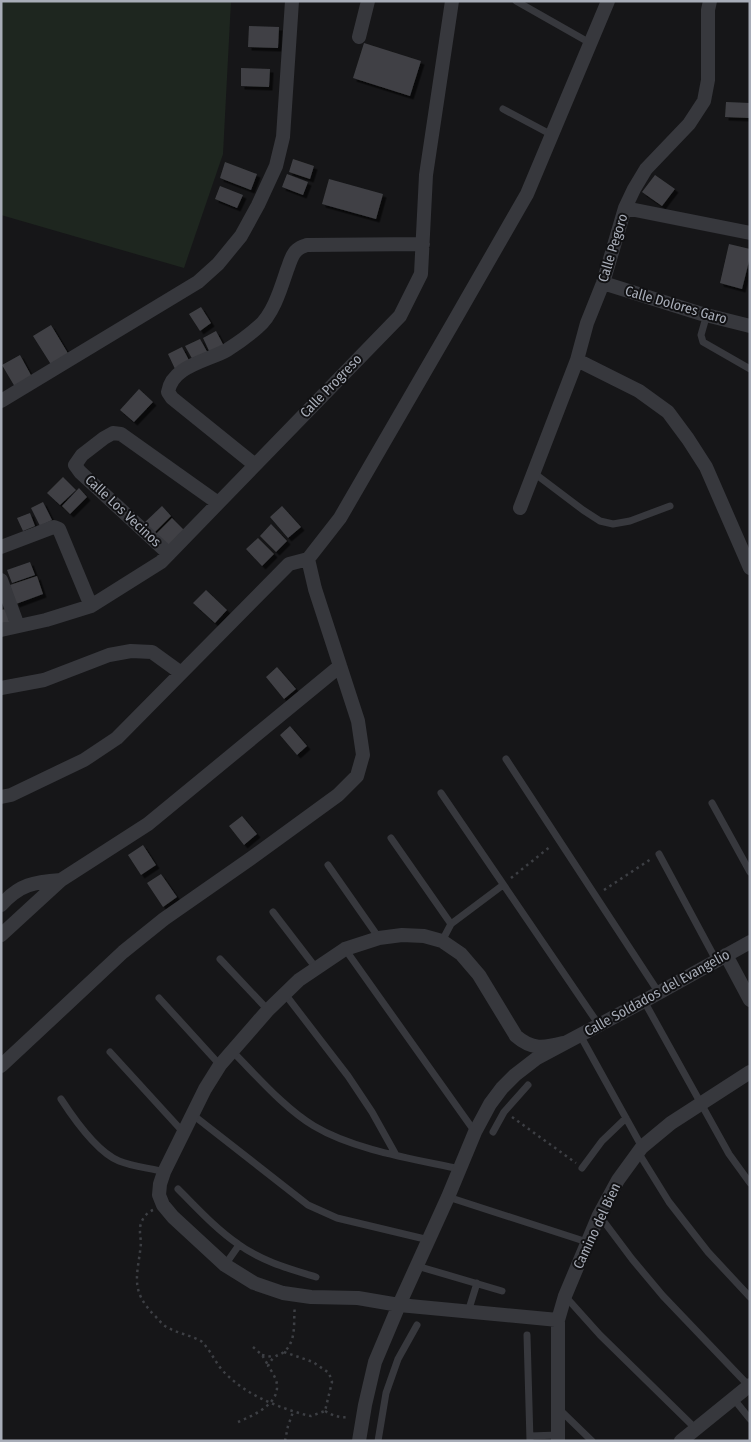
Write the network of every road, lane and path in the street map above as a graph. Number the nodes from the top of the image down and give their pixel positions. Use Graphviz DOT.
graph roads {
  1 [pos="292,1"];
  2 [pos="368,1"];
  3 [pos="452,1"];
  4 [pos="516,1"];
  5 [pos="608,1"];
  6 [pos="710,1"];
  7 [pos="359,37"];
  8 [pos="590,43"];
  9 [pos="503,109"];
  10 [pos="552,135"];
  11 [pos="625,208"];
  12 [pos="750,233"];
  13 [pos="423,244"];
  14 [pos="603,283"];
  15 [pos="702,314"];
  16 [pos="750,326"];
  17 [pos="577,360"];
  18 [pos="750,369"];
  19 [pos="1,401"];
  20 [pos="255,465"];
  21 [pos="534,473"];
  22 [pos="218,503"];
  23 [pos="670,506"];
  24 [pos="520,508"];
  25 [pos="1,547"];
  26 [pos="169,554"];
  27 [pos="308,559"];
  28 [pos="750,568"];
  29 [pos="1,580"];
  30 [pos="91,606"];
  31 [pos="18,626"];
  32 [pos="1,630"];
  33 [pos="340,666"];
  34 [pos="181,673"];
  35 [pos="1,688"];
  36 [pos="506,759"];
  37 [pos="441,793"];
  38 [pos="1,797"];
  39 [pos="712,803"];
  40 [pos="391,838"];
  41 [pos="558,840"];
  42 [pos="659,854"];
  43 [pos="328,865"];
  44 [pos="750,872"];
  45 [pos="61,880"];
  46 [pos="503,885"];
  47 [pos="595,896"];
  48 [pos="1,905"];
  49 [pos="273,912"];
  50 [pos="452,924"];
  51 [pos="1,935"];
  52 [pos="379,938"];
  53 [pos="442,941"];
  54 [pos="750,942"];
  55 [pos="345,950"];
  56 [pos="721,958"];
  57 [pos="220,959"];
  58 [pos="316,968"];
  59 [pos="659,992"];
  60 [pos="285,994"];
  61 [pos="159,998"];
  62 [pos="750,1000"];
  63 [pos="644,1001"];
  64 [pos="268,1010"];
  65 [pos="599,1025"];
  66 [pos="580,1035"];
  67 [pos="563,1043"];
  68 [pos="232,1051"];
  69 [pos="110,1052"];
  70 [pos="220,1065"];
  71 [pos="1,1066"];
  72 [pos="750,1072"];
  73 [pos="528,1085"];
  74 [pos="61,1099"];
  75 [pos="700,1103"];
  76 [pos="490,1104"];
  77 [pos="504,1112"];
  78 [pos="192,1115"];
  79 [pos="626,1118"];
  80 [pos="475,1132"];
  81 [pos="493,1132"];
  82 [pos="184,1133"];
  83 [pos="640,1150"];
  84 [pos="396,1156"];
  85 [pos="582,1168"];
  86 [pos="460,1169"];
  87 [pos="164,1172"];
  88 [pos="750,1183"];
  89 [pos="178,1189"];
  90 [pos="448,1197"];
  91 [pos="163,1205"];
  92 [pos="599,1216"];
  93 [pos="429,1240"];
  94 [pos="588,1242"];
  95 [pos="239,1245"];
  96 [pos="225,1265"];
  97 [pos="417,1266"];
  98 [pos="316,1277"];
  99 [pos="477,1283"];
  100 [pos="502,1291"];
  101 [pos="297,1295"];
  102 [pos="565,1296"];
  103 [pos="750,1297"];
  104 [pos="399,1305"];
  105 [pos="468,1312"];
  106 [pos="558,1320"];
  107 [pos="417,1325"];
  108 [pos="527,1335"];
  109 [pos="253,1347"];
  110 [pos="284,1352"];
  111 [pos="262,1355"];
  112 [pos="273,1357"];
  113 [pos="268,1366"];
  114 [pos="749,1385"];
  115 [pos="733,1398"];
  116 [pos="270,1403"];
  117 [pos="558,1409"];
  118 [pos="325,1411"];
  119 [pos="293,1412"];
  120 [pos="363,1416"];
  121 [pos="750,1419"];
  122 [pos="238,1422"];
  123 [pos="696,1429"];
  124 [pos="530,1438"];
  125 [pos="558,1438"];
  126 [pos="286,1441"];
  127 [pos="359,1441"];
  128 [pos="378,1441"];
  129 [pos="592,1441"];
  130 [pos="681,1441"];
  1 -- 19 [label="street"];
  2 -- 7 [label="street"];
  3 -- 13 [label="street, Calle Progreso"];
  4 -- 8 [label="lane"];
  5 -- 8 [label="street"];
  6 -- 11 [label="street, Calle Pegoro"];
  8 -- 10 [label="street"];
  9 -- 10 [label="lane"];
  10 -- 27 [label="street"];
  11 -- 12 [label="street"];
  11 -- 14 [label="street, Calle Pegoro"];
  13 -- 20 [label="street, Calle Progreso"];
  13 -- 20 [label="street"];
  14 -- 15 [label="street, Calle Dolores Garo"];
  14 -- 17 [label="street, Calle Pegoro"];
  15 -- 16 [label="street, Calle Dolores Garo"];
  15 -- 18 [label="lane"];
  17 -- 21 [label="street, Calle Pegoro"];
  17 -- 28 [label="street"];
  20 -- 22 [label="street, Calle Progreso"];
  21 -- 23 [label="lane"];
  21 -- 24 [label="street, Calle Pegoro"];
  22 -- 26 [label="street, Calle Progreso"];
  22 -- 26 [label="street, Calle Los Vecinos"];
  25 -- 30 [label="street"];
  26 -- 30 [label="street, Calle Progreso"];
  27 -- 33 [label="street"];
  27 -- 34 [label="street"];
  29 -- 31 [label="street"];
  30 -- 31 [label="street, Calle Progreso"];
  31 -- 32 [label="street, Calle Progreso"];
  33 -- 45 [label="street"];
  33 -- 71 [label="street"];
  34 -- 35 [label="street"];
  34 -- 38 [label="street"];
  36 -- 41 [label="lane"];
  37 -- 46 [label="lane"];
  39 -- 44 [label="lane"];
  40 -- 50 [label="lane"];
  41 -- 46 [label="path"];
  41 -- 47 [label="lane"];
  42 -- 47 [label="path"];
  42 -- 56 [label="lane"];
  43 -- 52 [label="lane"];
  45 -- 48 [label="street"];
  45 -- 51 [label="street"];
  46 -- 50 [label="lane"];
  46 -- 65 [label="lane"];
  47 -- 59 [label="lane"];
  49 -- 58 [label="lane"];
  50 -- 53 [label="lane"];
  52 -- 53 [label="street"];
  52 -- 55 [label="street"];
  53 -- 67 [label="street"];
  54 -- 56 [label="street, Calle Soldados del Evangelio"];
  55 -- 58 [label="street"];
  55 -- 80 [label="lane"];
  56 -- 59 [label="street, Calle Soldados del Evangelio"];
  56 -- 62 [label="street"];
  57 -- 64 [label="lane"];
  58 -- 60 [label="street"];
  59 -- 63 [label="street, Calle Soldados del Evangelio"];
  60 -- 64 [label="street"];
  60 -- 84 [label="lane"];
  61 -- 70 [label="lane"];
  63 -- 65 [label="street, Calle Soldados del Evangelio"];
  63 -- 75 [label="lane"];
  64 -- 68 [label="street"];
  65 -- 66 [label="street, Calle Soldados del Evangelio"];
  66 -- 67 [label="street, Calle Soldados del Evangelio"];
  66 -- 79 [label="lane"];
  67 -- 76 [label="street"];
  68 -- 70 [label="street"];
  68 -- 84 [label="lane"];
  69 -- 82 [label="lane"];
  70 -- 78 [label="street"];
  72 -- 75 [label="street, Camino del Bien"];
  73 -- 77 [label="lane"];
  74 -- 87 [label="lane"];
  75 -- 83 [label="street, Camino del Bien"];
  75 -- 88 [label="lane"];
  76 -- 77 [label="lane"];
  76 -- 80 [label="street"];
  77 -- 81 [label="lane"];
  77 -- 85 [label="path"];
  78 -- 82 [label="street"];
  78 -- 93 [label="lane"];
  79 -- 83 [label="lane"];
  79 -- 85 [label="lane"];
  80 -- 86 [label="street"];
  82 -- 87 [label="street"];
  83 -- 92 [label="street, Camino del Bien"];
  83 -- 103 [label="lane"];
  84 -- 86 [label="lane"];
  86 -- 90 [label="street"];
  87 -- 91 [label="street"];
  89 -- 95 [label="lane"];
  90 -- 93 [label="street"];
  90 -- 94 [label="lane"];
  91 -- 96 [label="street"];
  91 -- 116 [label="path"];
  92 -- 94 [label="street, Camino del Bien"];
  92 -- 114 [label="lane"];
  93 -- 97 [label="street"];
  94 -- 102 [label="street, Camino del Bien"];
  95 -- 96 [label="lane"];
  95 -- 98 [label="lane"];
  96 -- 101 [label="street"];
  97 -- 99 [label="lane"];
  97 -- 104 [label="street"];
  99 -- 100 [label="lane"];
  99 -- 105 [label="lane"];
  101 -- 104 [label="street"];
  101 -- 110 [label="path"];
  102 -- 106 [label="street, Camino del Bien"];
  102 -- 123 [label="lane"];
  104 -- 105 [label="street"];
  104 -- 120 [label="street"];
  105 -- 106 [label="street"];
  106 -- 117 [label="street, Camino del Bien"];
  107 -- 128 [label="lane"];
  108 -- 124 [label="lane"];
  109 -- 111 [label="path"];
  110 -- 112 [label="path"];
  110 -- 118 [label="path"];
  111 -- 112 [label="path"];
  111 -- 113 [label="path"];
  112 -- 113 [label="path"];
  113 -- 116 [label="path"];
  114 -- 115 [label="street"];
  115 -- 121 [label="lane"];
  115 -- 123 [label="street"];
  116 -- 119 [label="path"];
  116 -- 122 [label="path"];
  117 -- 125 [label="street, Camino del Bien"];
  117 -- 129 [label="lane"];
  118 -- 119 [label="path"];
  118 -- 120 [label="path"];
  119 -- 126 [label="path"];
  120 -- 127 [label="street"];
  123 -- 130 [label="street"];
  124 -- 125 [label="lane"];
}
